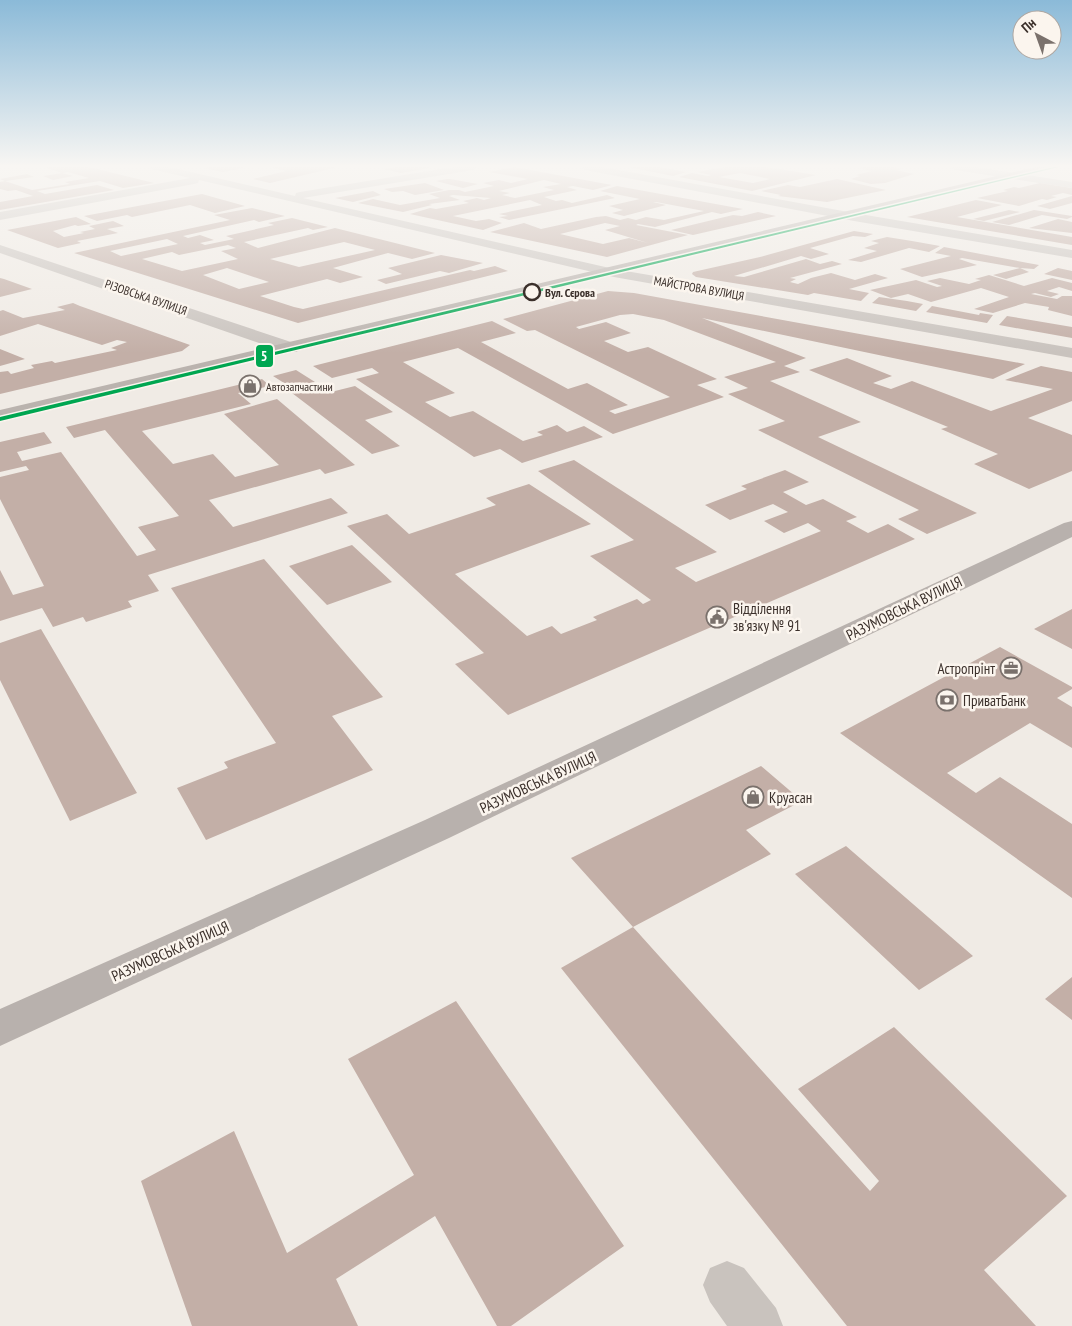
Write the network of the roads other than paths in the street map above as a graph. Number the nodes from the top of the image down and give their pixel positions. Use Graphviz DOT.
graph roads {
  1 [pos="422,229"];
  2 [pos="793,229"];
  3 [pos="924,229"];
  4 [pos="0,249"];
  5 [pos="1072,254"];
  6 [pos="608,272"];
  7 [pos="291,348"];
  8 [pos="1072,353"];
  9 [pos="0,416"];
  10 [pos="1072,528"];
  11 [pos="0,1028"];
  12 [pos="726,1285"];
  13 [pos="758,1326"];
  1 -- 6 [label="street, МАЙСТРОВА ВУЛИЦЯ"];
  2 -- 6 [label="main road"];
  3 -- 5 [label="street"];
  4 -- 7 [label="street, РІЗОВСЬКА ВУЛИЦЯ"];
  6 -- 7 [label="main road"];
  6 -- 8 [label="street, МАЙСТРОВА ВУЛИЦЯ"];
  7 -- 9 [label="main road"];
  10 -- 11 [label="main road, РАЗУМОВСЬКА ВУЛИЦЯ"];
  12 -- 13 [label="street"];
}
